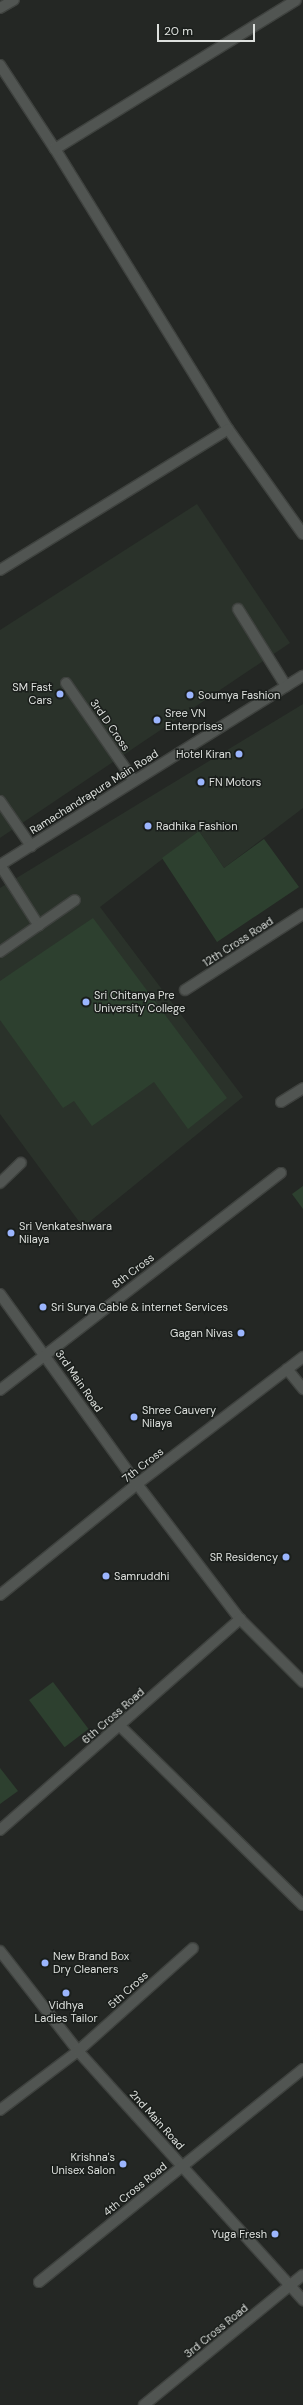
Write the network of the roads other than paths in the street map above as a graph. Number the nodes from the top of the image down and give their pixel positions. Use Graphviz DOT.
graph roads {
  1 [pos="14,0"];
  2 [pos="296,0"];
  3 [pos="0,8"];
  4 [pos="0,65"];
  5 [pos="55,149"];
  6 [pos="228,429"];
  7 [pos="303,534"];
  8 [pos="0,570"];
  9 [pos="238,609"];
  10 [pos="303,676"];
  11 [pos="66,683"];
  12 [pos="286,686"];
  13 [pos="134,781"];
  14 [pos="0,801"];
  15 [pos="31,846"];
  16 [pos="0,865"];
  17 [pos="75,900"];
  18 [pos="303,914"];
  19 [pos="38,926"];
  20 [pos="0,952"];
  21 [pos="185,990"];
  22 [pos="303,1088"];
  23 [pos="280,1102"];
  24 [pos="21,1163"];
  25 [pos="281,1173"];
  26 [pos="0,1183"];
  27 [pos="0,1294"];
  28 [pos="45,1354"];
  29 [pos="303,1357"];
  30 [pos="288,1369"];
  31 [pos="303,1389"];
  32 [pos="0,1390"];
  33 [pos="137,1484"];
  34 [pos="0,1595"];
  35 [pos="240,1619"];
  36 [pos="303,1682"];
  37 [pos="120,1726"];
  38 [pos="0,1830"];
  39 [pos="303,1905"];
  40 [pos="193,1948"];
  41 [pos="0,1951"];
  42 [pos="78,2051"];
  43 [pos="303,2069"];
  44 [pos="0,2110"];
  45 [pos="182,2166"];
  46 [pos="303,2276"];
  47 [pos="39,2282"];
  48 [pos="290,2285"];
  49 [pos="303,2300"];
  50 [pos="144,2405"];
  1 -- 3 [label="street"];
  2 -- 5 [label="street"];
  4 -- 5 [label="street"];
  5 -- 6 [label="street"];
  6 -- 7 [label="street"];
  6 -- 8 [label="street"];
  9 -- 12 [label="street"];
  10 -- 12 [label="street, Ramachandrapura Main Road"];
  11 -- 13 [label="street, 3rd D Cross"];
  12 -- 13 [label="street, Ramachandrapura Main Road"];
  13 -- 15 [label="street, Ramachandrapura Main Road"];
  14 -- 15 [label="street"];
  15 -- 16 [label="street, Ramachandrapura Main Road"];
  16 -- 19 [label="street"];
  17 -- 19 [label="street"];
  18 -- 21 [label="street, 12th Cross Road"];
  19 -- 20 [label="street"];
  22 -- 23 [label="street"];
  24 -- 26 [label="street"];
  25 -- 28 [label="street, 8th Cross"];
  27 -- 28 [label="street, 3rd Main Road"];
  28 -- 32 [label="street, 8th Cross"];
  28 -- 33 [label="street, 3rd Main Road"];
  29 -- 30 [label="street, 7th Cross"];
  30 -- 31 [label="street"];
  30 -- 33 [label="street, 7th Cross"];
  33 -- 34 [label="street, 7th Cross"];
  33 -- 35 [label="street, 3rd Main Road"];
  35 -- 36 [label="street, 3rd Main Road"];
  35 -- 37 [label="street, 6th Cross Road"];
  37 -- 38 [label="street, 6th Cross Road"];
  37 -- 39 [label="street"];
  40 -- 42 [label="street, 5th Cross"];
  41 -- 42 [label="street, 2nd Main Road"];
  42 -- 44 [label="street, 5th Cross"];
  42 -- 45 [label="street, 2nd Main Road"];
  43 -- 45 [label="street, 4th Cross Road"];
  45 -- 47 [label="street, 4th Cross Road"];
  45 -- 48 [label="street, 2nd Main Road"];
  46 -- 48 [label="street, 3rd Cross Road"];
  48 -- 49 [label="street, 2nd Main Road"];
  48 -- 50 [label="street, 3rd Cross Road"];
}
